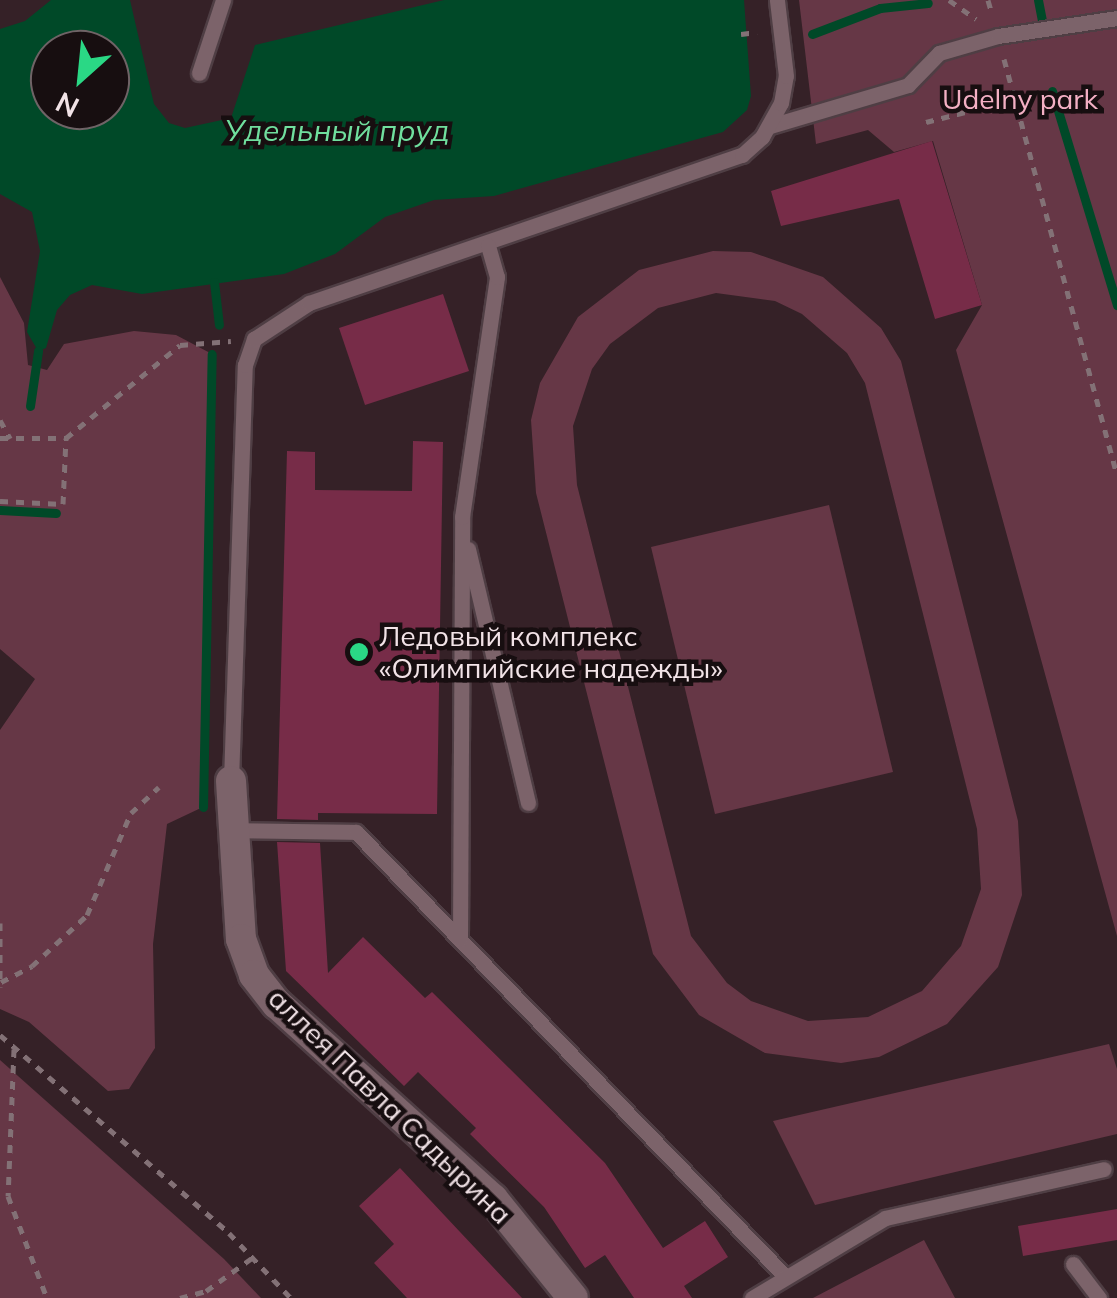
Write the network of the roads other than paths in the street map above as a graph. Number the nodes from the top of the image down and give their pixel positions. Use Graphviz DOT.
graph roads {
  1 [pos="223,0"];
  2 [pos="777,0"];
  3 [pos="1117,18"];
  4 [pos="199,73"];
  5 [pos="770,126"];
  6 [pos="488,245"];
  7 [pos="462,524"];
  8 [pos="232,781"];
  9 [pos="528,803"];
  10 [pos="230,830"];
  11 [pos="460,939"];
  12 [pos="1104,1170"];
  13 [pos="1073,1264"];
  14 [pos="784,1275"];
  15 [pos="573,1298"];
  16 [pos="752,1298"];
  17 [pos="1099,1298"];
  1 -- 4 [label="lane"];
  2 -- 5 [label="lane"];
  3 -- 5 [label="lane"];
  5 -- 6 [label="lane"];
  6 -- 7 [label="lane"];
  6 -- 8 [label="lane"];
  7 -- 9 [label="lane"];
  7 -- 11 [label="lane"];
  8 -- 10 [label="street, аллея Павла Садырина"];
  10 -- 11 [label="lane"];
  10 -- 15 [label="street, аллея Павла Садырина"];
  11 -- 14 [label="lane"];
  12 -- 14 [label="lane"];
  13 -- 17 [label="lane"];
  14 -- 16 [label="lane"];
}
